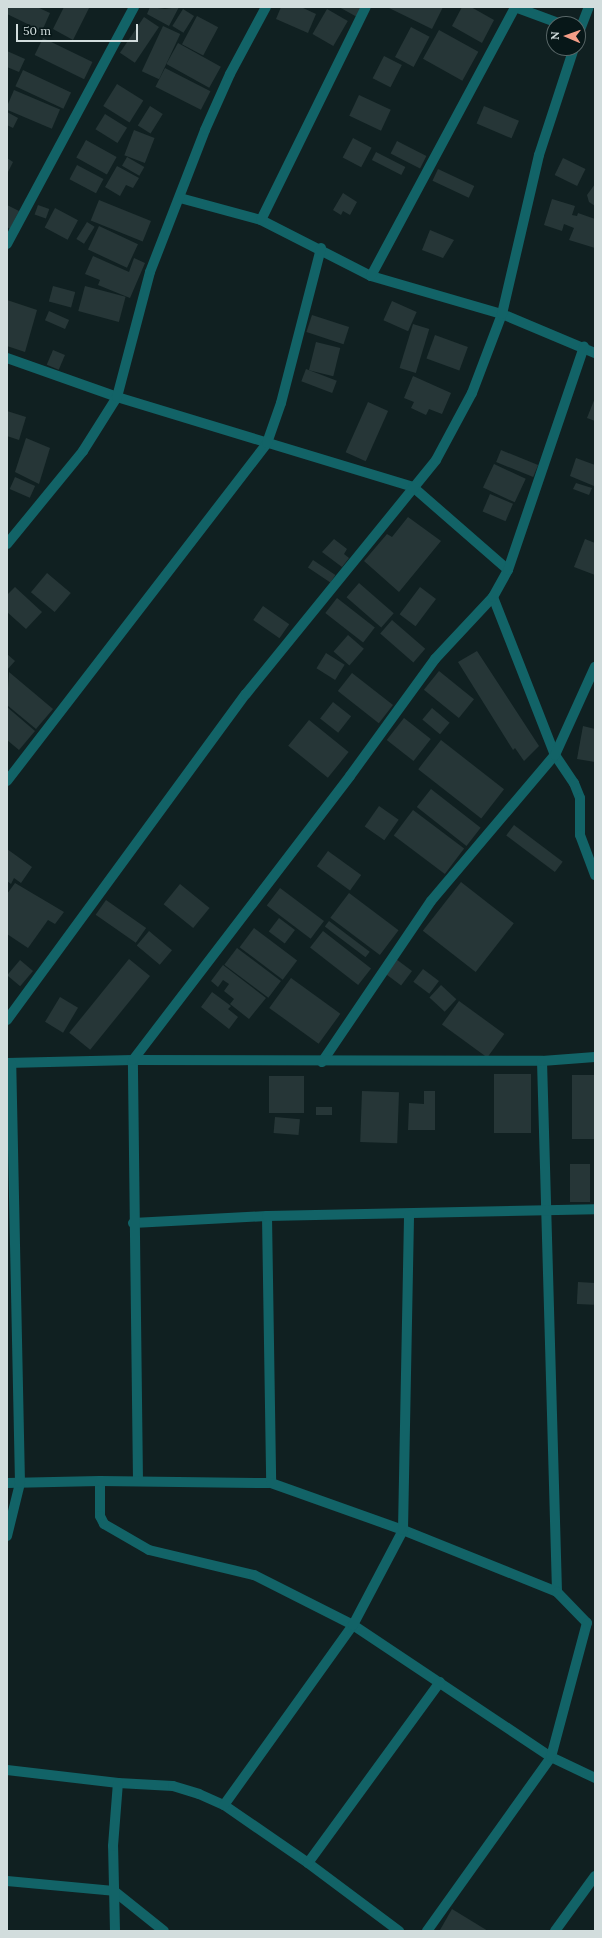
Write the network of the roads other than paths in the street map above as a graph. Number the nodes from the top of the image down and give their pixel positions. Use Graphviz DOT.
graph roads {
  1 [pos="134,7"];
  2 [pos="266,7"];
  3 [pos="366,7"];
  4 [pos="515,7"];
  5 [pos="546,18"];
  6 [pos="571,56"];
  7 [pos="180,198"];
  8 [pos="262,220"];
  9 [pos="7,244"];
  10 [pos="321,248"];
  11 [pos="371,276"];
  12 [pos="502,314"];
  13 [pos="584,347"];
  14 [pos="595,353"];
  15 [pos="7,358"];
  16 [pos="117,397"];
  17 [pos="267,443"];
  18 [pos="413,487"];
  19 [pos="7,544"];
  20 [pos="508,570"];
  21 [pos="494,597"];
  22 [pos="595,667"];
  23 [pos="555,754"];
  24 [pos="7,781"];
  25 [pos="591,856"];
  26 [pos="595,874"];
  27 [pos="7,1020"];
  28 [pos="595,1057"];
  29 [pos="133,1060"];
  30 [pos="542,1061"];
  31 [pos="322,1062"];
  32 [pos="9,1063"];
  33 [pos="547,1209"];
  34 [pos="595,1210"];
  35 [pos="409,1215"];
  36 [pos="267,1216"];
  37 [pos="133,1223"];
  38 [pos="100,1481"];
  39 [pos="138,1482"];
  40 [pos="7,1483"];
  41 [pos="20,1483"];
  42 [pos="271,1483"];
  43 [pos="403,1530"];
  44 [pos="7,1536"];
  45 [pos="557,1592"];
  46 [pos="591,1622"];
  47 [pos="353,1625"];
  48 [pos="440,1682"];
  49 [pos="551,1757"];
  50 [pos="7,1770"];
  51 [pos="595,1778"];
  52 [pos="118,1783"];
  53 [pos="224,1805"];
  54 [pos="308,1863"];
  55 [pos="595,1876"];
  56 [pos="7,1881"];
  57 [pos="114,1891"];
  58 [pos="115,1931"];
  59 [pos="164,1931"];
  60 [pos="399,1931"];
  61 [pos="426,1931"];
  62 [pos="555,1931"];
  1 -- 9 [label="street"];
  2 -- 7 [label="street"];
  3 -- 8 [label="street"];
  4 -- 5 [label="street"];
  4 -- 11 [label="street"];
  6 -- 12 [label="street"];
  7 -- 8 [label="street"];
  7 -- 16 [label="street"];
  8 -- 10 [label="street"];
  10 -- 11 [label="street"];
  10 -- 17 [label="street"];
  11 -- 12 [label="street"];
  12 -- 13 [label="street"];
  12 -- 18 [label="street"];
  13 -- 14 [label="street"];
  13 -- 20 [label="street"];
  15 -- 16 [label="street"];
  16 -- 17 [label="street"];
  16 -- 19 [label="street"];
  17 -- 18 [label="street"];
  17 -- 24 [label="street"];
  18 -- 20 [label="street"];
  18 -- 27 [label="street"];
  20 -- 21 [label="street"];
  21 -- 23 [label="street"];
  21 -- 29 [label="street"];
  22 -- 23 [label="street"];
  23 -- 25 [label="street"];
  23 -- 31 [label="street"];
  25 -- 26 [label="street"];
  28 -- 30 [label="street"];
  29 -- 31 [label="street"];
  29 -- 32 [label="street"];
  29 -- 37 [label="street"];
  30 -- 31 [label="street"];
  30 -- 33 [label="street"];
  32 -- 41 [label="street"];
  33 -- 34 [label="street"];
  33 -- 35 [label="street"];
  33 -- 45 [label="street"];
  35 -- 36 [label="street"];
  35 -- 43 [label="street"];
  36 -- 37 [label="street"];
  36 -- 42 [label="street"];
  37 -- 39 [label="street"];
  38 -- 39 [label="street"];
  38 -- 41 [label="street"];
  38 -- 47 [label="street"];
  39 -- 42 [label="street"];
  40 -- 41 [label="street"];
  41 -- 44 [label="street"];
  42 -- 43 [label="street"];
  43 -- 45 [label="street"];
  43 -- 47 [label="street"];
  45 -- 46 [label="street"];
  46 -- 49 [label="street"];
  47 -- 48 [label="street"];
  47 -- 53 [label="street"];
  48 -- 49 [label="street"];
  48 -- 54 [label="street"];
  49 -- 51 [label="street"];
  49 -- 61 [label="street"];
  50 -- 52 [label="street"];
  52 -- 53 [label="street"];
  52 -- 57 [label="street"];
  53 -- 54 [label="street"];
  54 -- 60 [label="street"];
  55 -- 62 [label="street"];
  56 -- 57 [label="street"];
  57 -- 58 [label="street"];
  57 -- 59 [label="street"];
}
